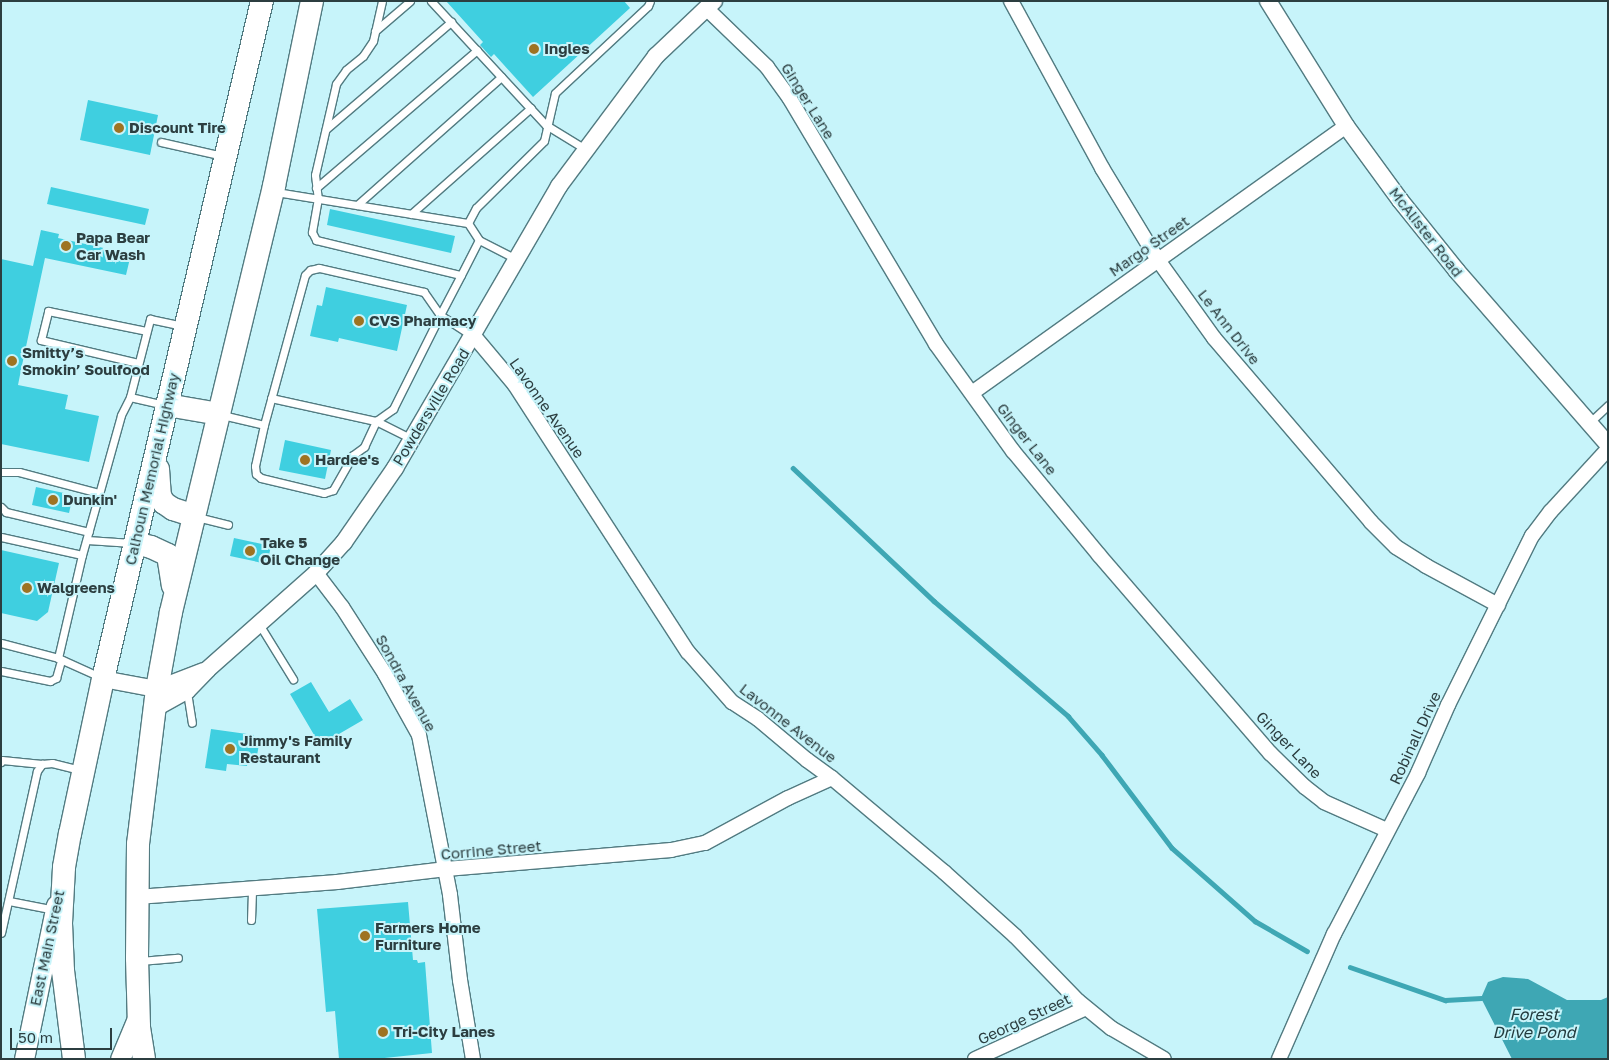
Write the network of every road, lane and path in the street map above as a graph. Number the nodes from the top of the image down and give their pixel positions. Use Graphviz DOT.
graph roads {
  1 [pos="262,1"];
  2 [pos="312,1"];
  3 [pos="382,1"];
  4 [pos="410,1"];
  5 [pos="431,1"];
  6 [pos="650,1"];
  7 [pos="1011,1"];
  8 [pos="1268,1"];
  9 [pos="711,3"];
  10 [pos="451,22"];
  11 [pos="375,31"];
  12 [pos="477,50"];
  13 [pos="501,76"];
  14 [pos="531,108"];
  15 [pos="546,125"];
  16 [pos="1346,126"];
  17 [pos="326,129"];
  18 [pos="161,142"];
  19 [pos="585,149"];
  20 [pos="226,156"];
  21 [pos="316,188"];
  22 [pos="273,191"];
  23 [pos="318,198"];
  24 [pos="357,205"];
  25 [pos="411,214"];
  26 [pos="468,223"];
  27 [pos="479,240"];
  28 [pos="516,260"];
  29 [pos="1158,260"];
  30 [pos="461,275"];
  31 [pos="440,315"];
  32 [pos="186,326"];
  33 [pos="146,330"];
  34 [pos="474,336"];
  35 [pos="138,363"];
  36 [pos="972,394"];
  37 [pos="130,397"];
  38 [pos="272,398"];
  39 [pos="1608,404"];
  40 [pos="167,405"];
  41 [pos="219,414"];
  42 [pos="376,421"];
  43 [pos="1588,423"];
  44 [pos="264,425"];
  45 [pos="412,439"];
  46 [pos="1608,445"];
  47 [pos="157,448"];
  48 [pos="1608,449"];
  49 [pos="1,472"];
  50 [pos="99,493"];
  51 [pos="1,507"];
  52 [pos="194,516"];
  53 [pos="228,525"];
  54 [pos="88,536"];
  55 [pos="1,537"];
  56 [pos="135,543"];
  57 [pos="82,555"];
  58 [pos="316,573"];
  59 [pos="174,598"];
  60 [pos="1498,605"];
  61 [pos="259,624"];
  62 [pos="1,643"];
  63 [pos="60,659"];
  64 [pos="208,669"];
  65 [pos="1,671"];
  66 [pos="102,679"];
  67 [pos="294,680"];
  68 [pos="187,691"];
  69 [pos="155,699"];
  70 [pos="192,723"];
  71 [pos="1,762"];
  72 [pos="42,764"];
  73 [pos="84,771"];
  74 [pos="832,778"];
  75 [pos="1387,830"];
  76 [pos="64,867"];
  77 [pos="446,869"];
  78 [pos="252,887"];
  79 [pos="137,897"];
  80 [pos="9,901"];
  81 [pos="55,910"];
  82 [pos="251,920"];
  83 [pos="1,933"];
  84 [pos="178,958"];
  85 [pos="137,961"];
  86 [pos="1086,1008"];
  87 [pos="139,1013"];
  88 [pos="24,1059"];
  89 [pos="74,1059"];
  90 [pos="120,1059"];
  91 [pos="144,1059"];
  92 [pos="473,1059"];
  93 [pos="975,1059"];
  94 [pos="1164,1059"];
  95 [pos="1279,1059"];
  1 -- 20 [label="highway, Calhoun Memorial Highway"];
  2 -- 22 [label="highway"];
  3 -- 11 [label="lane"];
  4 -- 11 [label="lane"];
  5 -- 10 [label="lane"];
  6 -- 15 [label="lane"];
  7 -- 29 [label="street, Le Ann Drive"];
  8 -- 16 [label="street, McAlister Road"];
  9 -- 19 [label="street, Powdersville Road"];
  9 -- 36 [label="street, Ginger Lane"];
  10 -- 12 [label="lane"];
  10 -- 17 [label="lane"];
  11 -- 17 [label="lane"];
  12 -- 13 [label="lane"];
  12 -- 21 [label="lane"];
  13 -- 14 [label="lane"];
  13 -- 24 [label="lane"];
  14 -- 15 [label="lane"];
  14 -- 25 [label="lane"];
  15 -- 19 [label="lane"];
  15 -- 26 [label="lane"];
  16 -- 29 [label="street, Margo Street"];
  16 -- 43 [label="street, McAlister Road"];
  17 -- 21 [label="lane"];
  18 -- 20 [label="lane"];
  19 -- 28 [label="street, Powdersville Road"];
  20 -- 32 [label="highway, Calhoun Memorial Highway"];
  21 -- 23 [label="lane"];
  22 -- 23 [label="lane"];
  22 -- 41 [label="highway"];
  23 -- 24 [label="lane"];
  23 -- 30 [label="lane"];
  24 -- 25 [label="lane"];
  25 -- 26 [label="lane"];
  26 -- 27 [label="lane"];
  27 -- 28 [label="lane"];
  27 -- 30 [label="lane"];
  28 -- 34 [label="street, Powdersville Road"];
  29 -- 36 [label="street, Margo Street"];
  29 -- 60 [label="street, Le Ann Drive"];
  30 -- 31 [label="lane"];
  31 -- 34 [label="lane"];
  31 -- 38 [label="lane"];
  31 -- 42 [label="lane"];
  32 -- 33 [label="lane"];
  32 -- 40 [label="highway, Calhoun Memorial Highway"];
  33 -- 35 [label="lane"];
  33 -- 35 [label="lane"];
  34 -- 45 [label="street, Powdersville Road"];
  34 -- 74 [label="street, Lavonne Avenue"];
  35 -- 37 [label="lane"];
  36 -- 75 [label="street, Ginger Lane"];
  37 -- 40 [label="lane"];
  37 -- 50 [label="lane"];
  38 -- 42 [label="lane"];
  38 -- 44 [label="lane"];
  39 -- 43 [label="lane"];
  40 -- 41 [label="highway"];
  40 -- 47 [label="highway, Calhoun Memorial Highway"];
  41 -- 44 [label="lane"];
  41 -- 52 [label="highway"];
  42 -- 44 [label="lane"];
  42 -- 45 [label="lane"];
  43 -- 46 [label="street, McAlister Road"];
  45 -- 58 [label="street, Powdersville Road"];
  47 -- 52 [label="highway"];
  47 -- 56 [label="highway, Calhoun Memorial Highway"];
  48 -- 60 [label="street, Robinall Drive"];
  49 -- 50 [label="lane"];
  50 -- 54 [label="lane"];
  51 -- 54 [label="lane"];
  52 -- 53 [label="lane"];
  52 -- 59 [label="highway"];
  54 -- 56 [label="lane"];
  54 -- 57 [label="lane"];
  55 -- 57 [label="lane"];
  56 -- 59 [label="highway"];
  56 -- 66 [label="highway, Calhoun Memorial Highway"];
  57 -- 63 [label="lane"];
  58 -- 61 [label="street, Powdersville Road"];
  58 -- 77 [label="street, Sondra Avenue"];
  59 -- 69 [label="highway"];
  60 -- 75 [label="street, Robinall Drive"];
  61 -- 64 [label="street, Powdersville Road"];
  61 -- 67 [label="lane"];
  62 -- 63 [label="lane"];
  63 -- 65 [label="lane"];
  63 -- 66 [label="lane"];
  64 -- 68 [label="street, Powdersville Road"];
  64 -- 69 [label="street, Powdersville Road"];
  66 -- 69 [label="street, Powdersville Road"];
  66 -- 73 [label="highway, Calhoun Memorial Highway"];
  68 -- 69 [label="street, Powdersville Road"];
  68 -- 70 [label="lane"];
  69 -- 79 [label="highway"];
  71 -- 72 [label="lane"];
  72 -- 73 [label="lane"];
  72 -- 80 [label="lane"];
  73 -- 76 [label="highway, Calhoun Memorial Highway"];
  74 -- 77 [label="street, Corrine Street"];
  74 -- 86 [label="street, Lavonne Avenue"];
  75 -- 95 [label="street, Robinall Drive"];
  76 -- 81 [label="main road, East Main Street"];
  76 -- 89 [label="highway, Calhoun Memorial Highway"];
  77 -- 78 [label="street, Corrine Street"];
  77 -- 92 [label="street, Sondra Avenue"];
  78 -- 79 [label="street, Corrine Street"];
  78 -- 82 [label="lane"];
  79 -- 85 [label="highway"];
  80 -- 81 [label="lane"];
  80 -- 83 [label="lane"];
  81 -- 88 [label="main road, East Main Street"];
  84 -- 85 [label="lane"];
  85 -- 87 [label="highway"];
  86 -- 93 [label="street, George Street"];
  86 -- 94 [label="street, Lavonne Avenue"];
  87 -- 90 [label="main road"];
  87 -- 91 [label="highway"];
}
